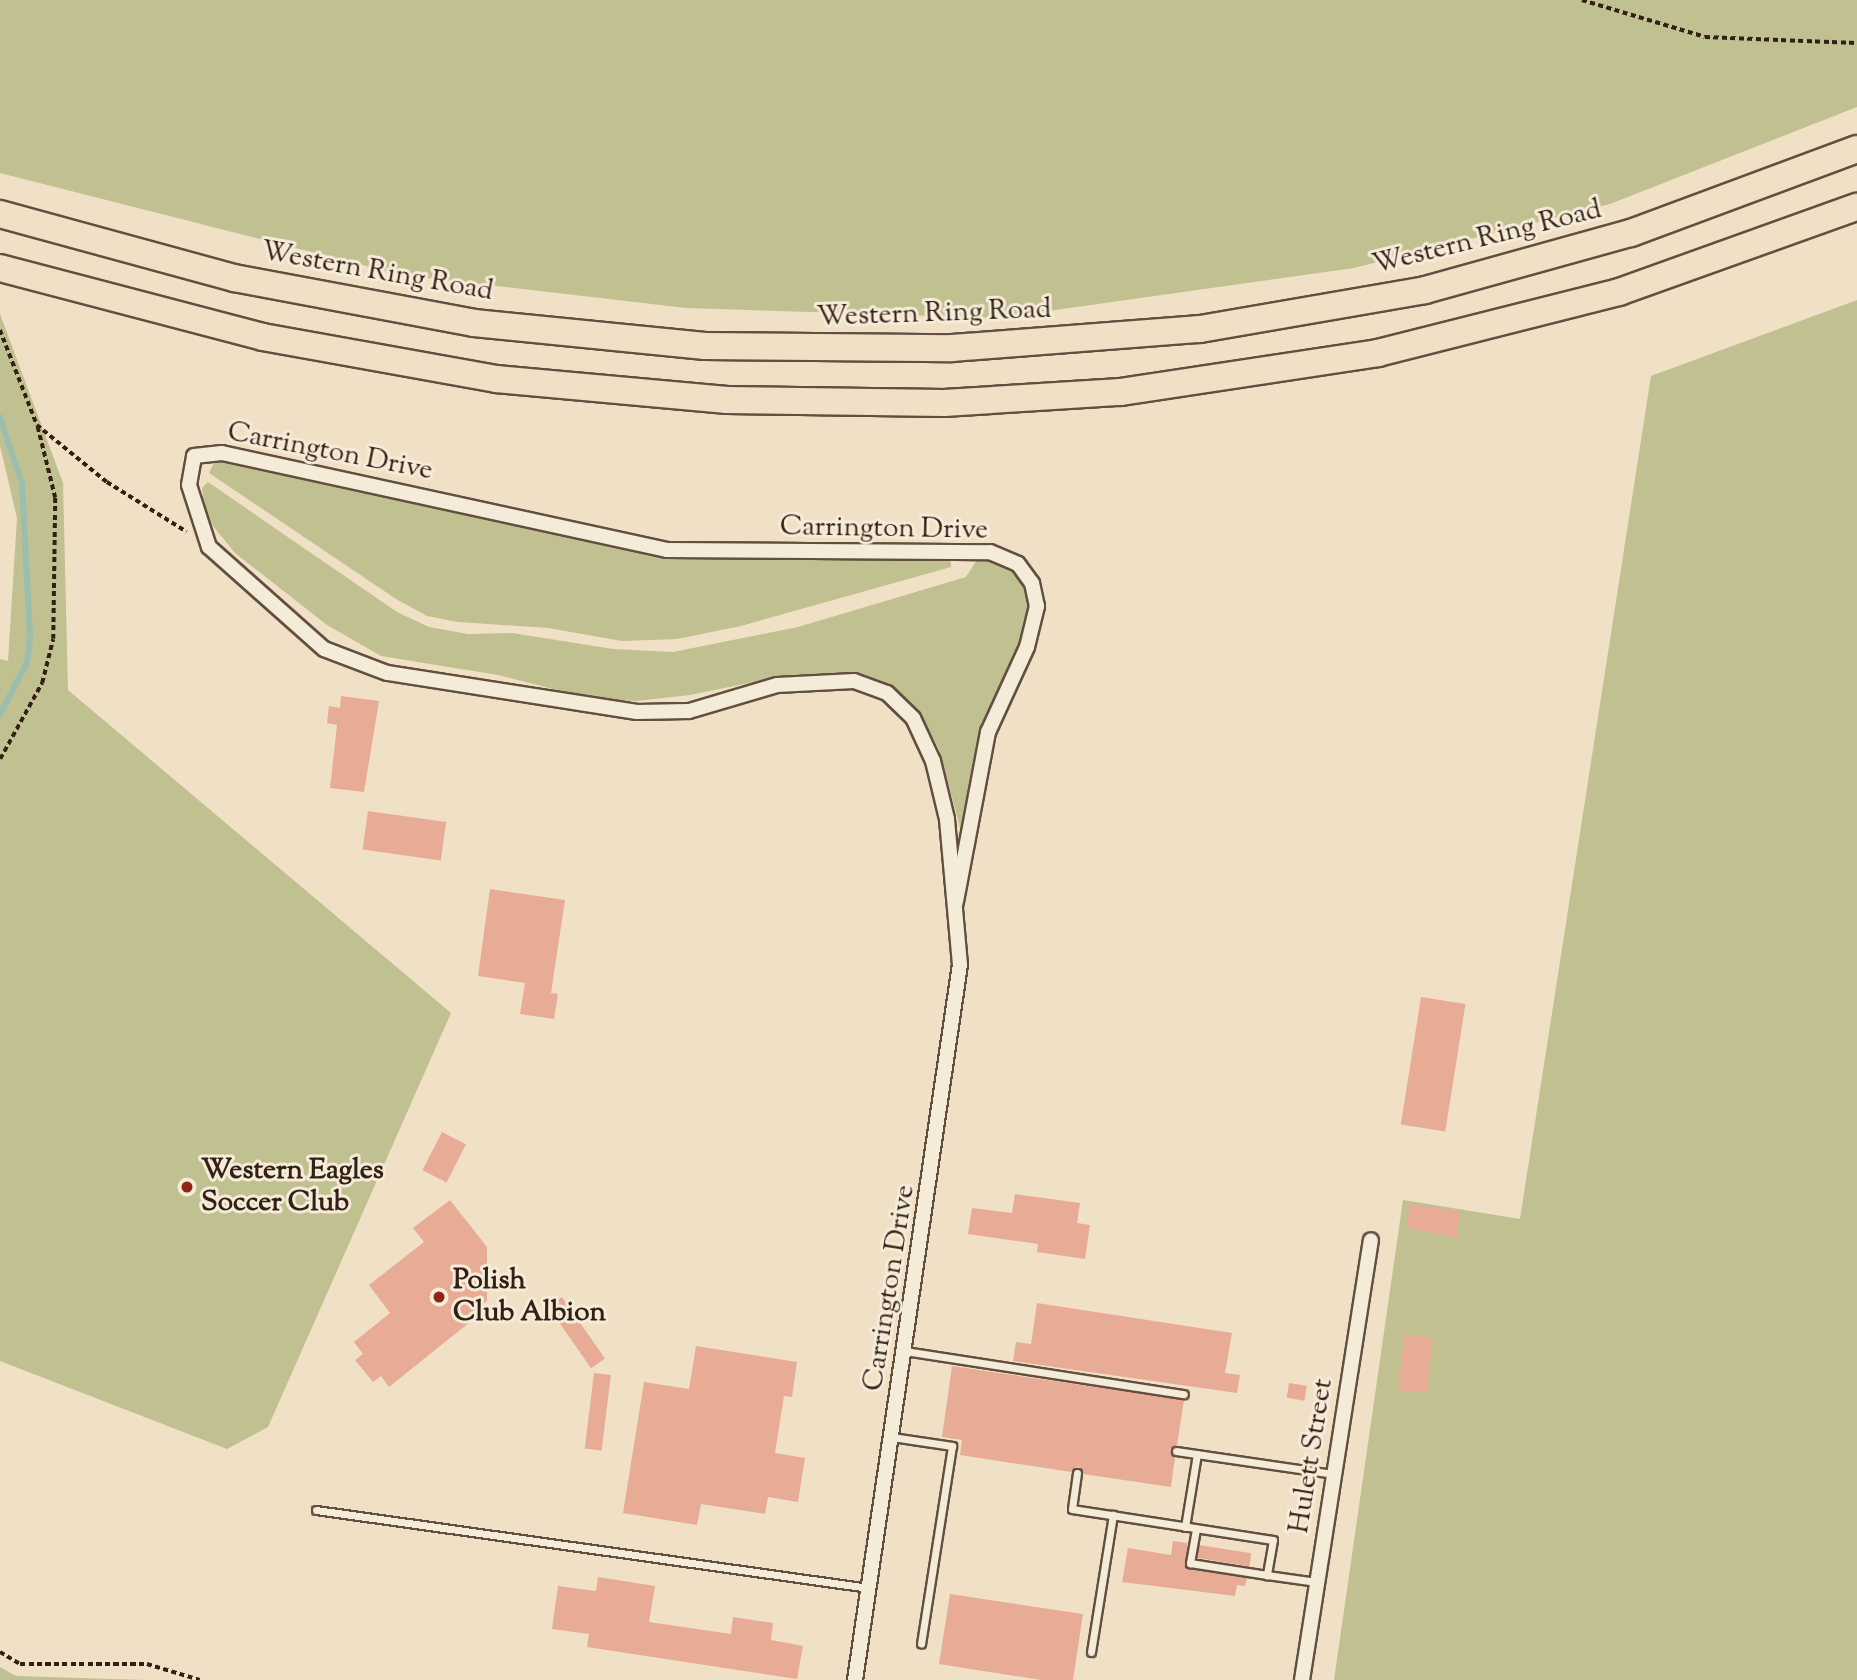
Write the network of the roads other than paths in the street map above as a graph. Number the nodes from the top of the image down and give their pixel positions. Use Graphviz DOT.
graph roads {
  1 [pos="1857,149"];
  2 [pos="1857,207"];
  3 [pos="1,214"];
  4 [pos="12,272"];
  5 [pos="956,902"];
  6 [pos="1371,1240"];
  7 [pos="905,1351"];
  8 [pos="1184,1394"];
  9 [pos="892,1437"];
  10 [pos="1176,1451"];
  11 [pos="1196,1454"];
  12 [pos="1077,1473"];
  13 [pos="1334,1474"];
  14 [pos="316,1510"];
  15 [pos="1112,1515"];
  16 [pos="1185,1527"];
  17 [pos="1196,1528"];
  18 [pos="1267,1575"];
  19 [pos="1317,1582"];
  20 [pos="870,1588"];
  21 [pos="921,1644"];
  22 [pos="1091,1652"];
  23 [pos="855,1680"];
  24 [pos="1302,1680"];
  1 -- 3 [label="highway, Western Ring Road"];
  2 -- 4 [label="highway"];
  5 -- 5 [label="street, Carrington Drive"];
  5 -- 7 [label="street, Carrington Drive"];
  6 -- 13 [label="street, Hulett Street"];
  7 -- 8 [label="lane"];
  7 -- 9 [label="street, Carrington Drive"];
  9 -- 20 [label="street, Carrington Drive"];
  9 -- 21 [label="lane"];
  10 -- 11 [label="lane"];
  11 -- 13 [label="lane"];
  11 -- 16 [label="lane"];
  12 -- 15 [label="lane"];
  13 -- 19 [label="street, Hulett Street"];
  14 -- 20 [label="lane"];
  15 -- 16 [label="lane"];
  15 -- 22 [label="lane"];
  16 -- 17 [label="lane"];
  17 -- 18 [label="lane"];
  17 -- 18 [label="lane"];
  18 -- 19 [label="lane"];
  19 -- 24 [label="street, Hulett Street"];
  20 -- 23 [label="street, Carrington Drive"];
}
